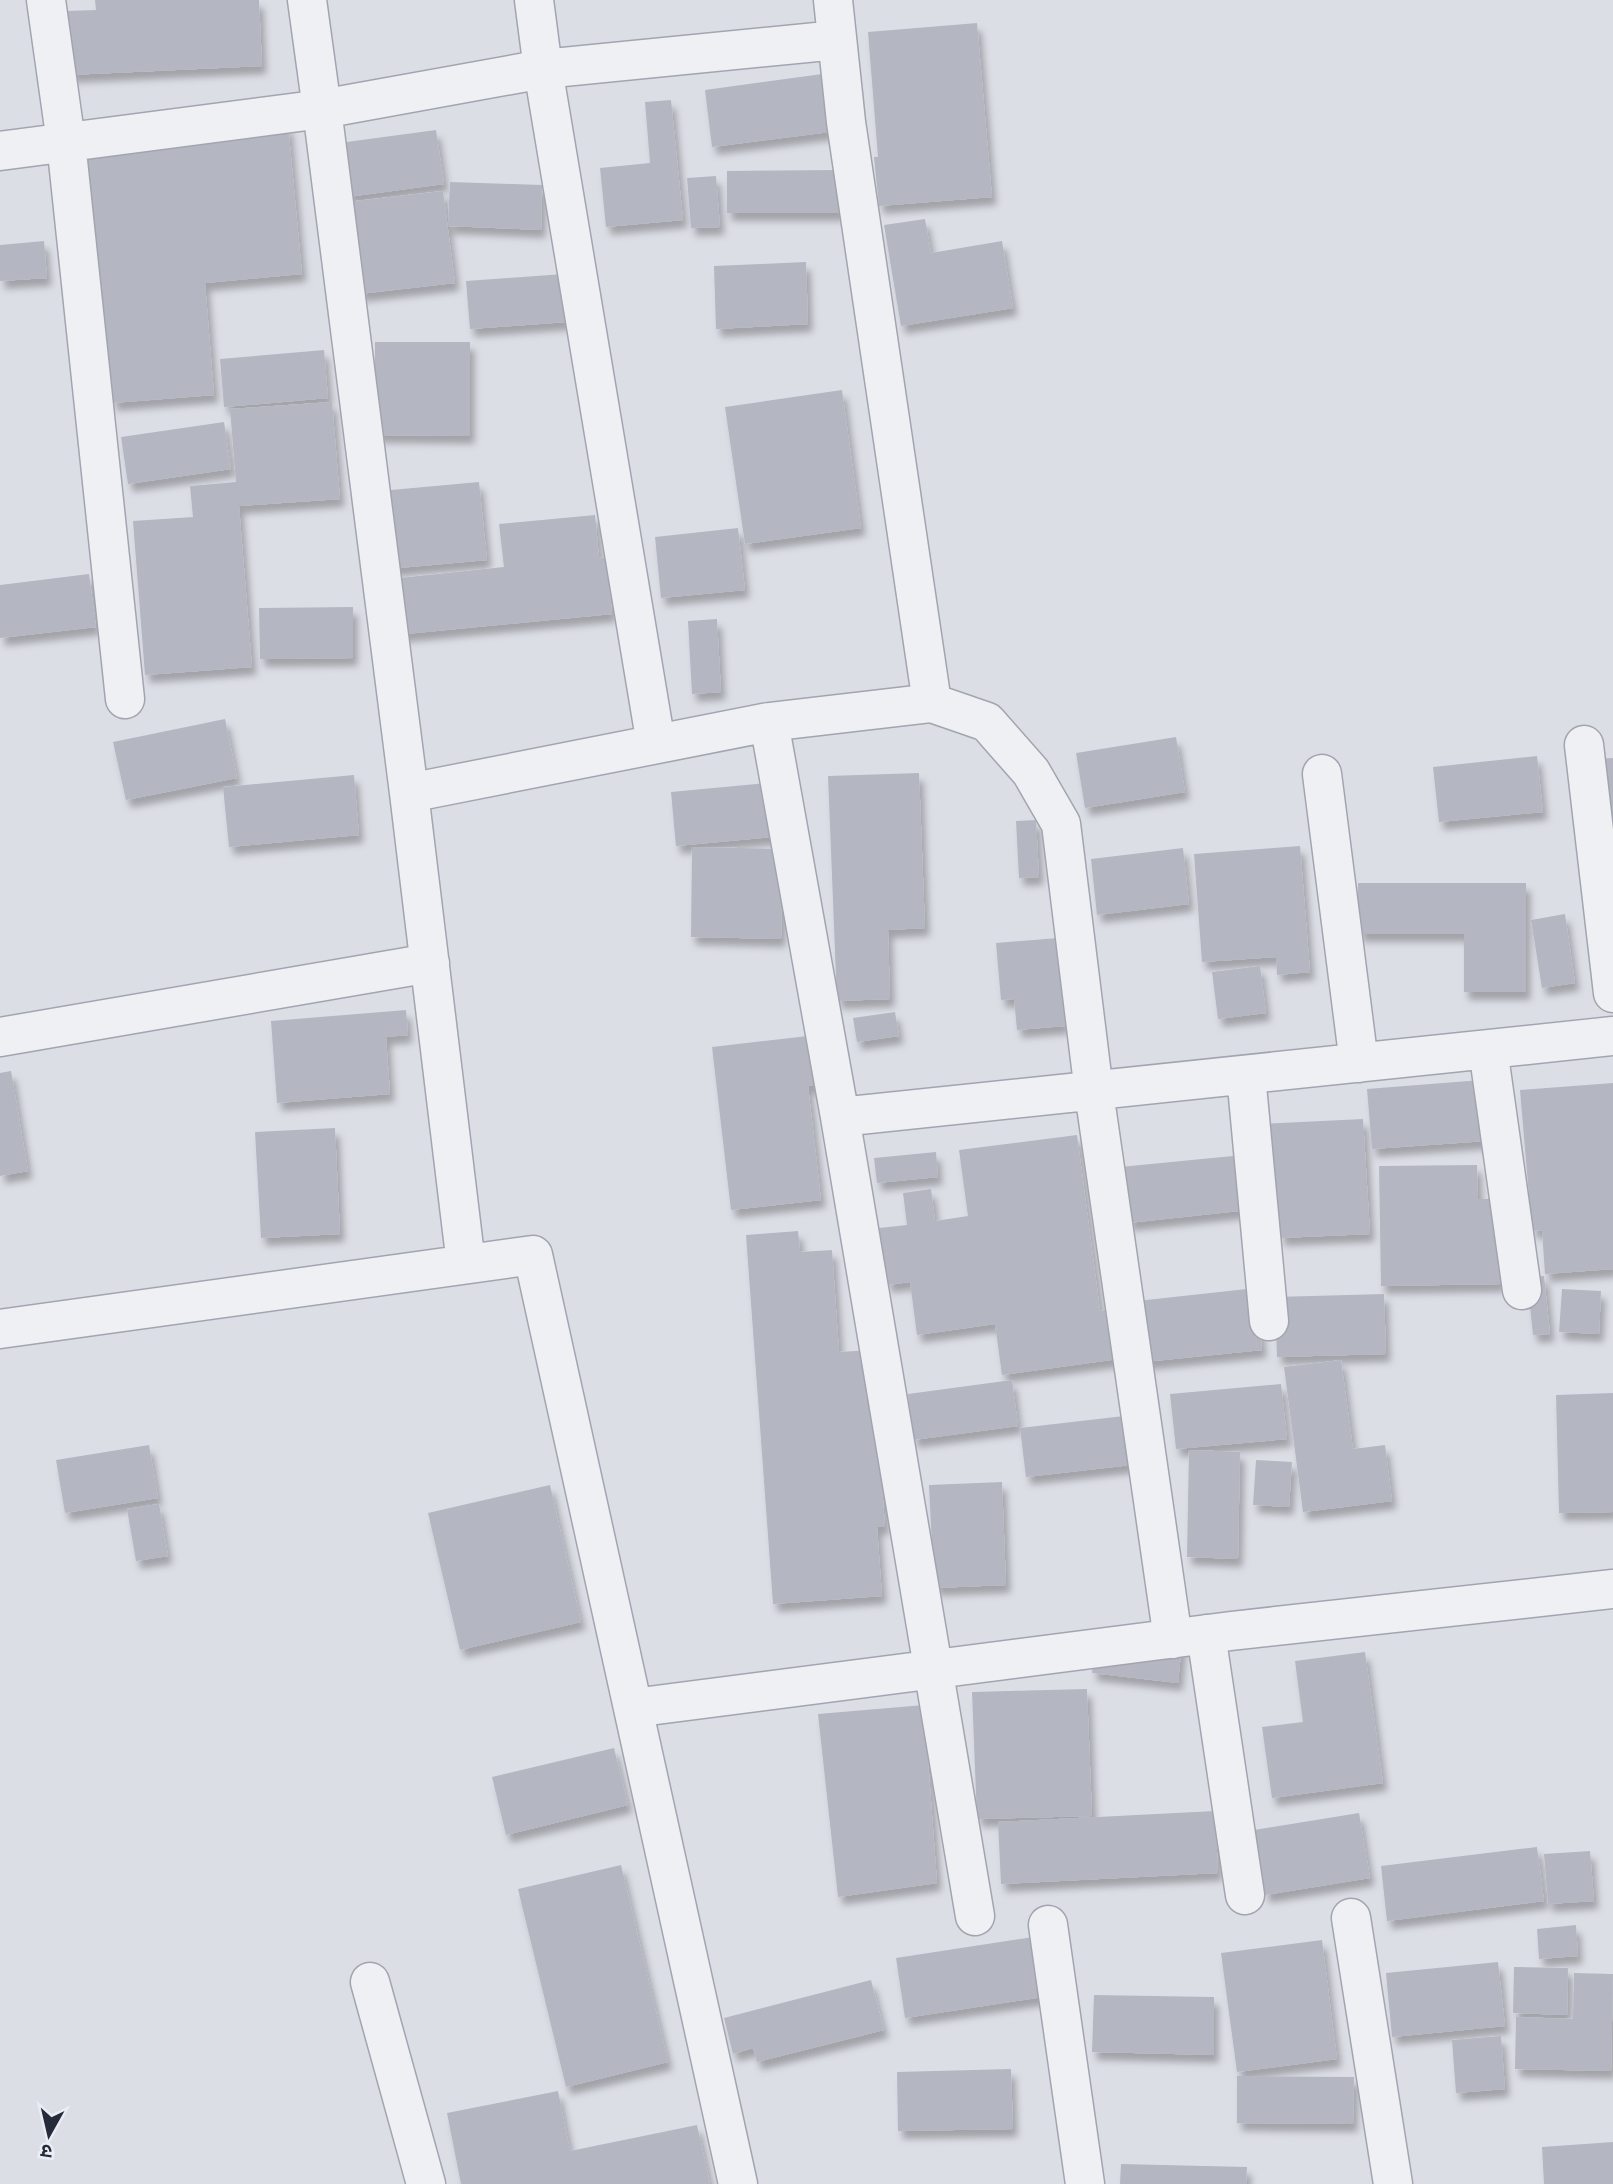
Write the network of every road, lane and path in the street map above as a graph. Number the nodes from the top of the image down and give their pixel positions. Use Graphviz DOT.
graph roads {
  1 [pos="46,0"];
  2 [pos="307,0"];
  3 [pos="534,0"];
  4 [pos="833,0"];
  5 [pos="837,40"];
  6 [pos="542,69"];
  7 [pos="322,109"];
  8 [pos="66,142"];
  9 [pos="0,150"];
  10 [pos="125,699"];
  11 [pos="932,704"];
  12 [pos="769,722"];
  13 [pos="656,744"];
  14 [pos="1584,745"];
  15 [pos="1322,774"];
  16 [pos="410,793"];
  17 [pos="430,963"];
  18 [pos="1613,993"];
  19 [pos="1613,1036"];
  20 [pos="0,1037"];
  21 [pos="1488,1049"];
  22 [pos="1359,1063"];
  23 [pos="1246,1075"];
  24 [pos="1094,1092"];
  25 [pos="840,1116"];
  26 [pos="466,1264"];
  27 [pos="1522,1290"];
  28 [pos="1269,1321"];
  29 [pos="0,1329"];
  30 [pos="1613,1589"];
  31 [pos="1190,1636"];
  32 [pos="934,1669"];
  33 [pos="633,1708"];
  34 [pos="1245,1895"];
  35 [pos="975,1916"];
  36 [pos="1351,1918"];
  37 [pos="1048,1925"];
  38 [pos="370,1982"];
  39 [pos="426,2184"];
  40 [pos="738,2184"];
  41 [pos="1085,2184"];
  42 [pos="1393,2184"];
  1 -- 8 [label="street"];
  2 -- 7 [label="street"];
  3 -- 6 [label="street"];
  4 -- 5 [label="street"];
  5 -- 6 [label="street"];
  5 -- 11 [label="street"];
  6 -- 7 [label="street"];
  6 -- 13 [label="street"];
  7 -- 8 [label="street"];
  7 -- 16 [label="street"];
  8 -- 9 [label="street"];
  8 -- 10 [label="street"];
  11 -- 12 [label="street"];
  11 -- 24 [label="street"];
  12 -- 13 [label="street"];
  12 -- 25 [label="street"];
  13 -- 16 [label="street"];
  14 -- 18 [label="street"];
  15 -- 22 [label="street"];
  16 -- 17 [label="street"];
  17 -- 20 [label="street"];
  17 -- 26 [label="street"];
  19 -- 21 [label="street"];
  21 -- 22 [label="street"];
  21 -- 27 [label="street"];
  22 -- 23 [label="street"];
  23 -- 24 [label="street"];
  23 -- 28 [label="street"];
  24 -- 25 [label="street"];
  24 -- 31 [label="street"];
  25 -- 32 [label="street"];
  26 -- 29 [label="street"];
  26 -- 33 [label="street"];
  30 -- 31 [label="street"];
  31 -- 32 [label="street"];
  31 -- 34 [label="street"];
  32 -- 33 [label="street"];
  32 -- 35 [label="street"];
  33 -- 40 [label="street"];
  36 -- 42 [label="street"];
  37 -- 41 [label="street"];
  38 -- 39 [label="street"];
}
